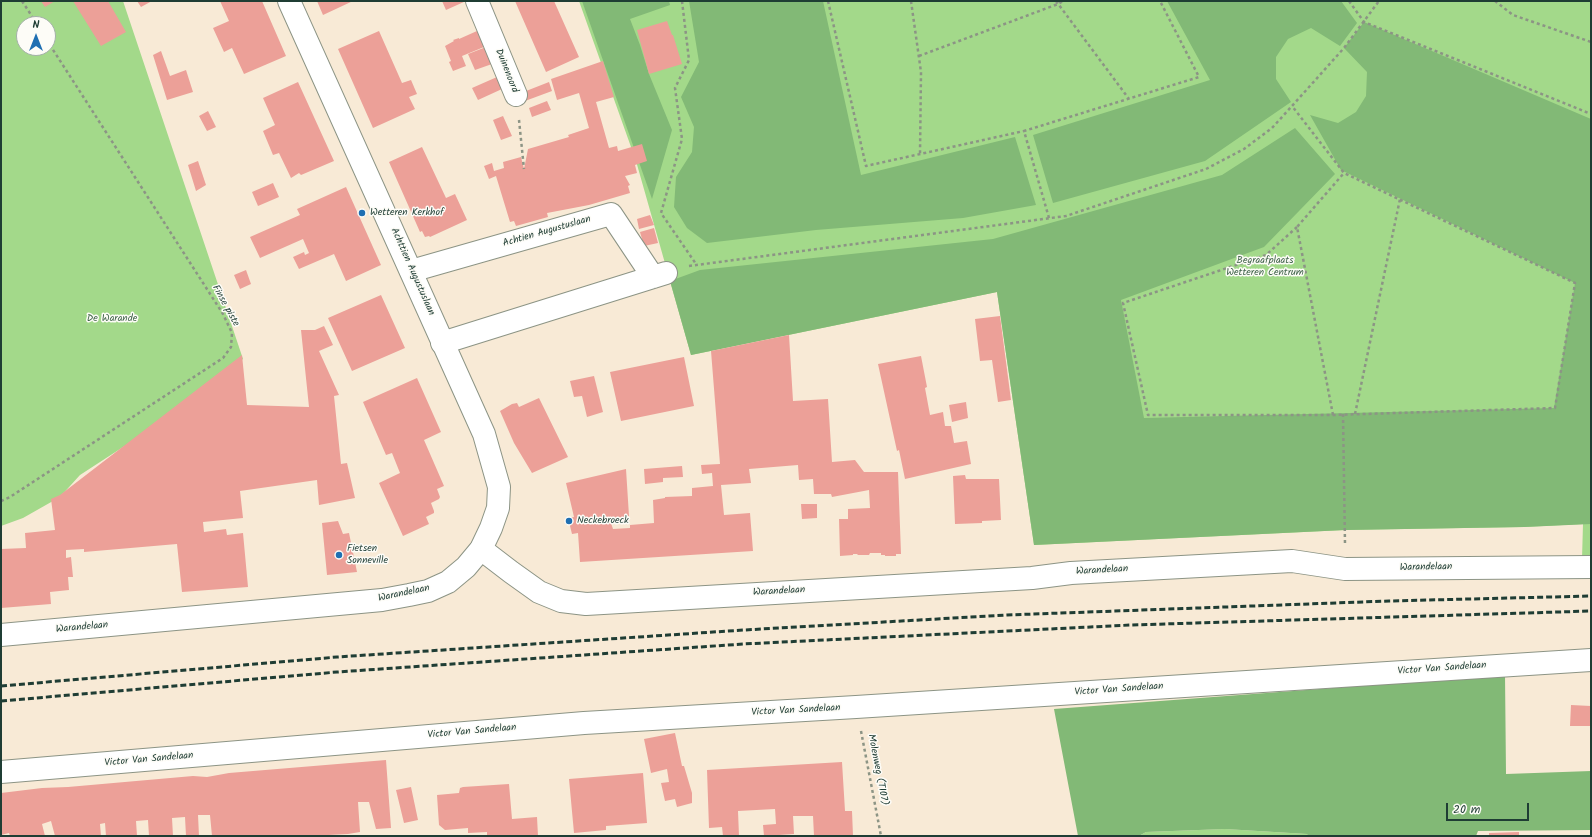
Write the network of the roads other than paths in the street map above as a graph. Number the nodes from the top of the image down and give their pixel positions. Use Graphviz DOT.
graph roads {
  1 [pos="289,1"];
  2 [pos="478,1"];
  3 [pos="516,95"];
  4 [pos="411,271"];
  5 [pos="442,343"];
  6 [pos="481,548"];
  7 [pos="1591,567"];
  8 [pos="1,635"];
  9 [pos="1591,660"];
  10 [pos="1,772"];
  1 -- 4 [label="street, Achttien Augustuslaan"];
  2 -- 3 [label="street, Duinenoord"];
  4 -- 5 [label="street, Achttien Augustuslaan"];
  4 -- 5 [label="street, Achtien Augustuslaan"];
  5 -- 6 [label="street, Achttien Augustuslaan"];
  6 -- 7 [label="street, Warandelaan"];
  6 -- 8 [label="street, Warandelaan"];
  9 -- 10 [label="street, Victor Van Sandelaan"];
}
